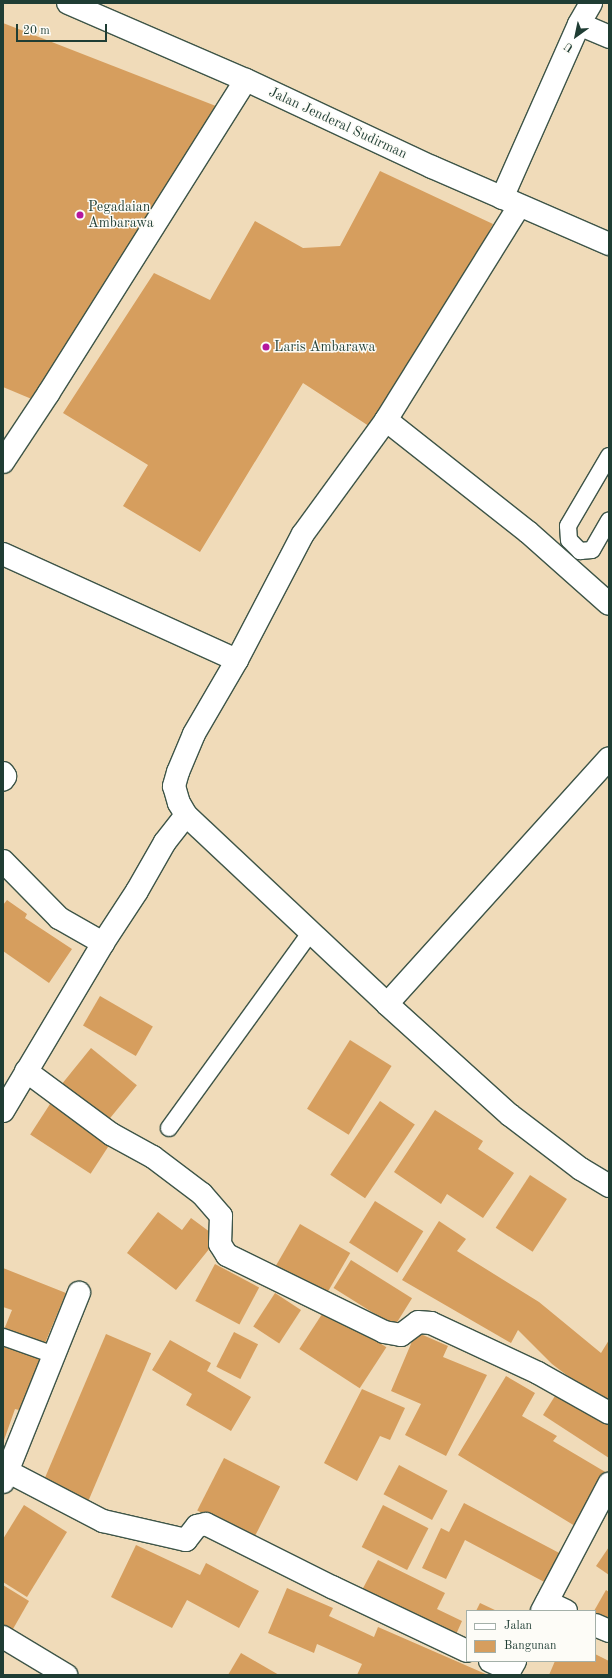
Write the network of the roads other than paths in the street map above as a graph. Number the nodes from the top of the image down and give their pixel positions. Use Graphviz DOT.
graph roads {
  1 [pos="68,3"];
  2 [pos="591,3"];
  3 [pos="579,24"];
  4 [pos="609,37"];
  5 [pos="246,80"];
  6 [pos="510,202"];
  7 [pos="609,244"];
  8 [pos="386,420"];
  9 [pos="609,456"];
  10 [pos="3,462"];
  11 [pos="609,521"];
  12 [pos="3,554"];
  13 [pos="609,604"];
  14 [pos="237,660"];
  15 [pos="609,758"];
  16 [pos="3,773"];
  17 [pos="3,780"];
  18 [pos="186,815"];
  19 [pos="3,861"];
  20 [pos="310,932"];
  21 [pos="103,943"];
  22 [pos="387,1004"];
  23 [pos="26,1071"];
  24 [pos="3,1111"];
  25 [pos="169,1128"];
  26 [pos="609,1186"];
  27 [pos="79,1293"];
  28 [pos="3,1337"];
  29 [pos="54,1355"];
  30 [pos="609,1413"];
  31 [pos="5,1474"];
  32 [pos="609,1484"];
  33 [pos="552,1608"];
  34 [pos="596,1625"];
  35 [pos="609,1631"];
  36 [pos="3,1637"];
  37 [pos="466,1651"];
  38 [pos="493,1662"];
  39 [pos="511,1669"];
  40 [pos="66,1675"];
  1 -- 5 [label="street, Jalan Jenderal Sudirman"];
  2 -- 3 [label="street"];
  3 -- 4 [label="street"];
  3 -- 6 [label="street"];
  5 -- 6 [label="street, Jalan Jenderal Sudirman"];
  5 -- 10 [label="street"];
  6 -- 7 [label="street, Jalan Jenderal Sudirman"];
  6 -- 8 [label="street"];
  8 -- 13 [label="street"];
  8 -- 14 [label="street"];
  9 -- 11 [label="lane"];
  12 -- 14 [label="street"];
  14 -- 18 [label="street"];
  15 -- 22 [label="street"];
  16 -- 17 [label="street"];
  18 -- 20 [label="street"];
  18 -- 21 [label="street"];
  19 -- 21 [label="street"];
  20 -- 22 [label="street"];
  20 -- 25 [label="lane"];
  21 -- 23 [label="street"];
  22 -- 26 [label="street"];
  23 -- 24 [label="street"];
  23 -- 30 [label="street"];
  27 -- 29 [label="street"];
  28 -- 29 [label="lane"];
  29 -- 31 [label="street"];
  31 -- 37 [label="street"];
  32 -- 33 [label="street"];
  34 -- 35 [label="street"];
  36 -- 40 [label="street"];
  38 -- 39 [label="street"];
}
